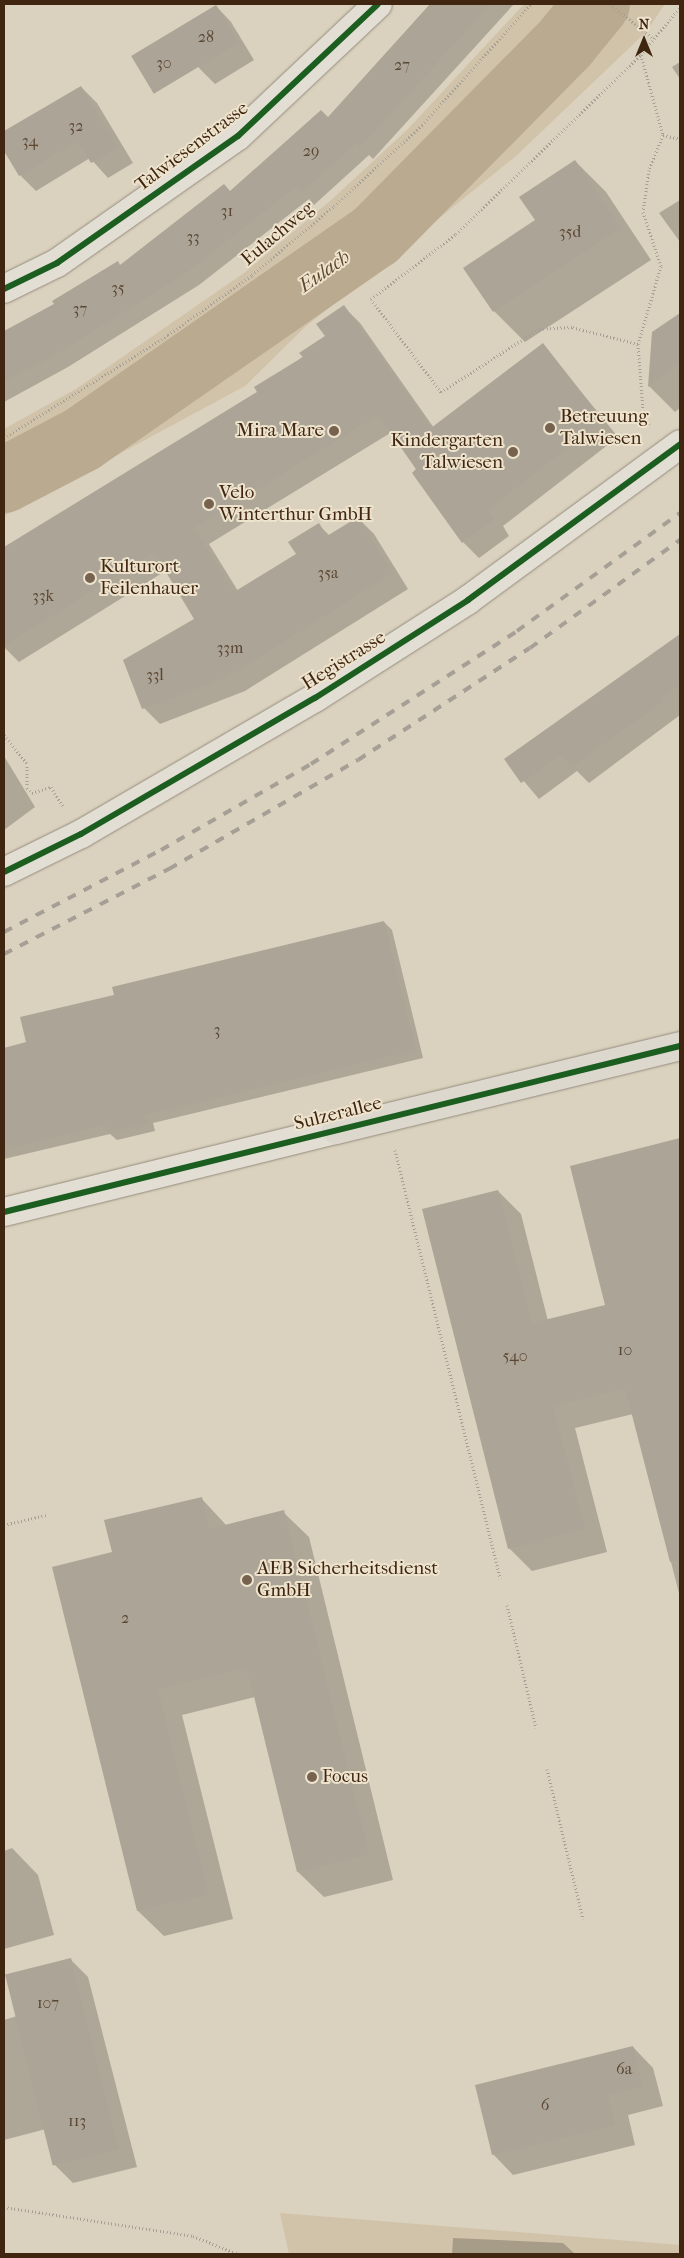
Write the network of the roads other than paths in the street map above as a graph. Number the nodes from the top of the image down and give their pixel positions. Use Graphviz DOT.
graph roads {
  1 [pos="378,4"];
  2 [pos="4,289"];
  3 [pos="671,452"];
  4 [pos="4,872"];
  5 [pos="680,1046"];
  6 [pos="336,1130"];
  7 [pos="4,1212"];
  1 -- 2 [label="street, Talwiesenstrasse"];
  3 -- 4 [label="street, Hegistrasse"];
  5 -- 6 [label="main road, Sulzerallee"];
  6 -- 7 [label="street, Sulzerallee"];
}
